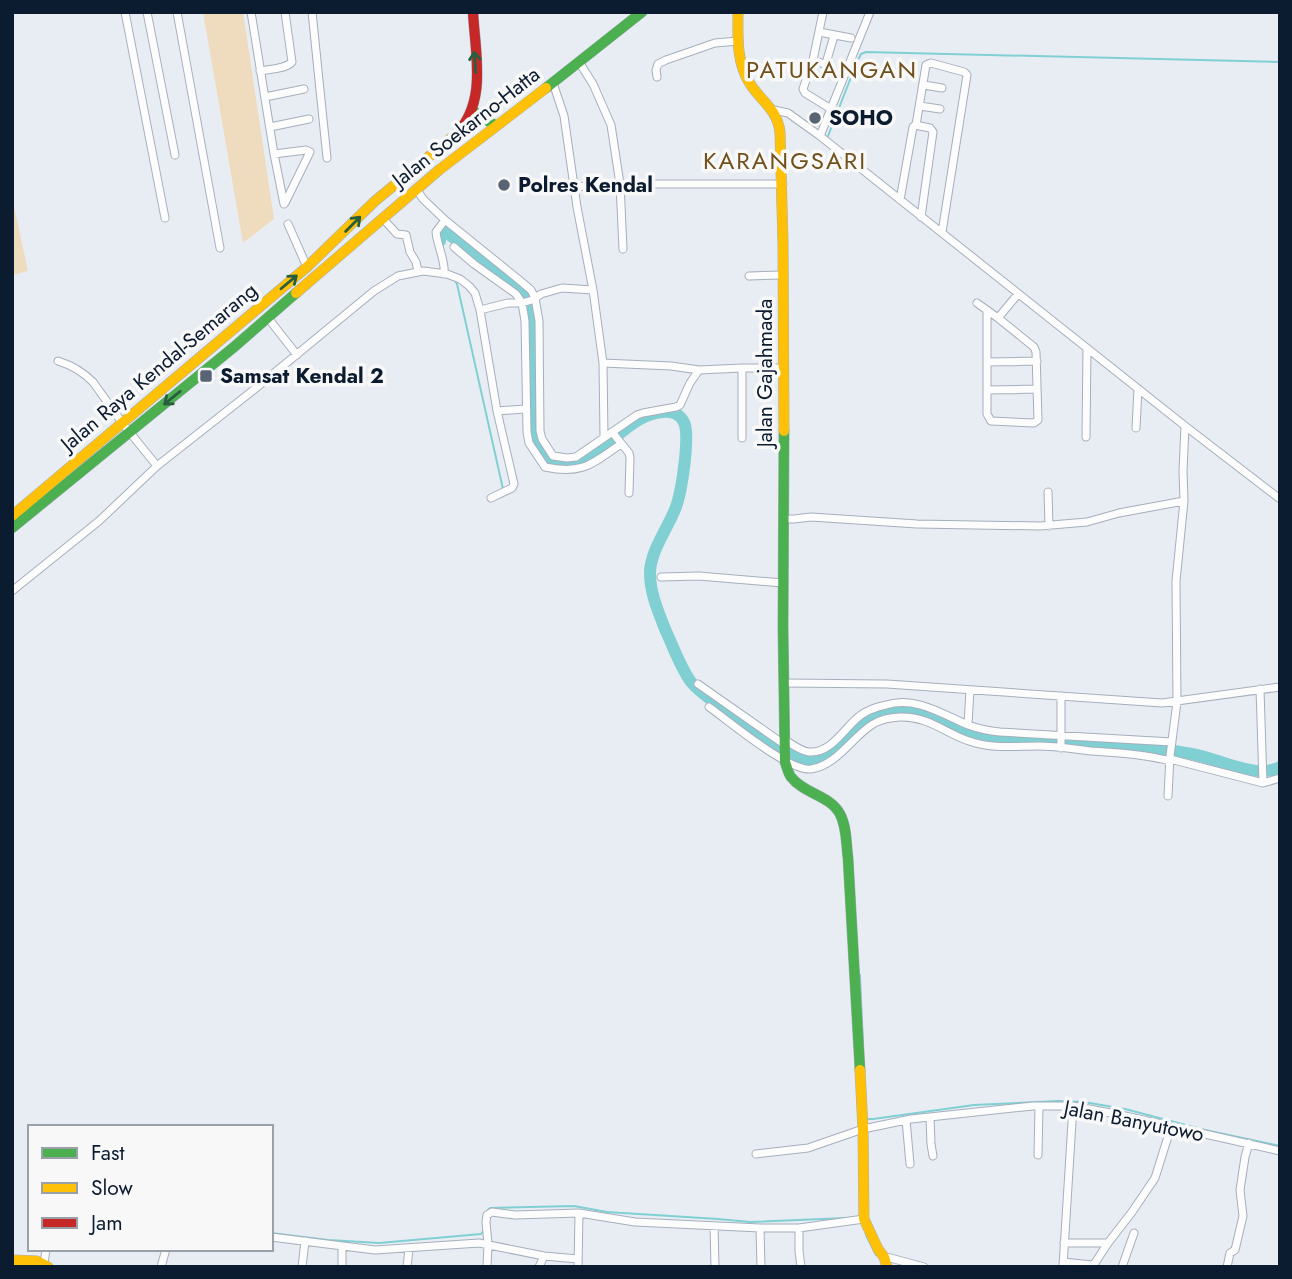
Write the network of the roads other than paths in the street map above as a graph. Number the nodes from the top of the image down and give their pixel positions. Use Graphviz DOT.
graph roads {
  1 [pos="125,12"];
  2 [pos="147,12"];
  3 [pos="177,12"];
  4 [pos="251,12"];
  5 [pos="285,12"];
  6 [pos="312,12"];
  7 [pos="473,12"];
  8 [pos="642,12"];
  9 [pos="738,12"];
  10 [pos="823,12"];
  11 [pos="870,12"];
  12 [pos="819,32"];
  13 [pos="834,36"];
  14 [pos="850,38"];
  15 [pos="738,41"];
  16 [pos="813,60"];
  17 [pos="579,62"];
  18 [pos="260,71"];
  19 [pos="657,77"];
  20 [pos="553,83"];
  21 [pos="923,85"];
  22 [pos="942,88"];
  23 [pos="304,89"];
  24 [pos="265,97"];
  25 [pos="920,106"];
  26 [pos="831,108"];
  27 [pos="940,109"];
  28 [pos="774,110"];
  29 [pos="473,111"];
  30 [pos="309,119"];
  31 [pos="916,125"];
  32 [pos="496,126"];
  33 [pos="270,127"];
  34 [pos="820,136"];
  35 [pos="274,154"];
  36 [pos="175,155"];
  37 [pos="327,158"];
  38 [pos="620,184"];
  39 [pos="783,184"];
  40 [pos="574,187"];
  41 [pos="415,195"];
  42 [pos="900,200"];
  43 [pos="389,217"];
  44 [pos="921,217"];
  45 [pos="165,218"];
  46 [pos="444,222"];
  47 [pos="288,224"];
  48 [pos="942,232"];
  49 [pos="329,245"];
  50 [pos="454,247"];
  51 [pos="220,248"];
  52 [pos="623,249"];
  53 [pos="307,267"];
  54 [pos="418,271"];
  55 [pos="318,275"];
  56 [pos="447,275"];
  57 [pos="783,275"];
  58 [pos="749,276"];
  59 [pos="593,290"];
  60 [pos="1018,294"];
  61 [pos="528,301"];
  62 [pos="977,303"];
  63 [pos="480,310"];
  64 [pos="987,310"];
  65 [pos="268,318"];
  66 [pos="998,318"];
  67 [pos="1087,348"];
  68 [pos="297,355"];
  69 [pos="58,361"];
  70 [pos="1037,361"];
  71 [pos="986,362"];
  72 [pos="603,363"];
  73 [pos="742,368"];
  74 [pos="777,368"];
  75 [pos="699,370"];
  76 [pos="1037,389"];
  77 [pos="1138,389"];
  78 [pos="987,390"];
  79 [pos="525,409"];
  80 [pos="497,411"];
  81 [pos="1185,426"];
  82 [pos="126,428"];
  83 [pos="1136,428"];
  84 [pos="613,433"];
  85 [pos="604,437"];
  86 [pos="1086,437"];
  87 [pos="742,438"];
  88 [pos="620,443"];
  89 [pos="553,457"];
  90 [pos="157,466"];
  91 [pos="546,466"];
  92 [pos="1048,492"];
  93 [pos="629,493"];
  94 [pos="491,499"];
  95 [pos="1280,499"];
  96 [pos="1184,501"];
  97 [pos="12,516"];
  98 [pos="789,519"];
  99 [pos="1049,526"];
  100 [pos="12,528"];
  101 [pos="661,577"];
  102 [pos="783,583"];
  103 [pos="12,591"];
  104 [pos="790,683"];
  105 [pos="698,684"];
  106 [pos="1280,687"];
  107 [pos="1260,689"];
  108 [pos="970,690"];
  109 [pos="1060,696"];
  110 [pos="1177,702"];
  111 [pos="709,707"];
  112 [pos="968,724"];
  113 [pos="1061,741"];
  114 [pos="1172,744"];
  115 [pos="788,755"];
  116 [pos="1170,759"];
  117 [pos="1280,778"];
  118 [pos="1263,781"];
  119 [pos="1168,796"];
  120 [pos="1039,1106"];
  121 [pos="1073,1106"];
  122 [pos="930,1117"];
  123 [pos="906,1120"];
  124 [pos="1171,1127"];
  125 [pos="863,1129"];
  126 [pos="1249,1143"];
  127 [pos="1280,1151"];
  128 [pos="756,1154"];
  129 [pos="1038,1155"];
  130 [pos="933,1156"];
  131 [pos="910,1164"];
  132 [pos="579,1213"];
  133 [pos="860,1220"];
  134 [pos="714,1226"];
  135 [pos="760,1228"];
  136 [pos="799,1228"];
  137 [pos="1135,1233"];
  138 [pos="273,1237"];
  139 [pos="305,1241"];
  140 [pos="1108,1242"];
  141 [pos="1064,1243"];
  142 [pos="488,1244"];
  143 [pos="342,1247"];
  144 [pos="408,1249"];
  145 [pos="544,1256"];
  146 [pos="12,1260"];
  147 [pos="884,1260"];
  148 [pos="578,1263"];
  149 [pos="1063,1264"];
  150 [pos="46,1265"];
  151 [pos="302,1267"];
  152 [pos="342,1267"];
  153 [pos="407,1267"];
  154 [pos="487,1267"];
  155 [pos="540,1267"];
  156 [pos="715,1267"];
  157 [pos="761,1267"];
  158 [pos="801,1267"];
  159 [pos="923,1267"];
  160 [pos="1122,1267"];
  161 [pos="1227,1267"];
  1 -- 45 [label="street"];
  2 -- 36 [label="street"];
  3 -- 51 [label="street"];
  4 -- 18 [label="street"];
  5 -- 18 [label="street"];
  6 -- 37 [label="street"];
  29 -- 7 [label="main road, one-way"];
  8 -- 17 [label="main road, Jalan Soekarno-Hatta"];
  9 -- 15 [label="main road"];
  10 -- 12 [label="street"];
  11 -- 26 [label="street"];
  12 -- 13 [label="street"];
  12 -- 16 [label="street"];
  13 -- 14 [label="street"];
  13 -- 16 [label="street"];
  15 -- 19 [label="street"];
  15 -- 28 [label="main road"];
  16 -- 26 [label="street"];
  17 -- 20 [label="main road, Jalan Soekarno-Hatta"];
  17 -- 38 [label="street"];
  18 -- 24 [label="street"];
  20 -- 32 [label="main road, Jalan Soekarno-Hatta"];
  20 -- 40 [label="street"];
  21 -- 22 [label="street"];
  21 -- 25 [label="street"];
  21 -- 48 [label="street"];
  23 -- 24 [label="street"];
  24 -- 33 [label="street"];
  25 -- 27 [label="street"];
  25 -- 31 [label="street"];
  26 -- 34 [label="street"];
  28 -- 34 [label="street"];
  28 -- 39 [label="main road, Jalan Gajahmada"];
  29 -- 32 [label="main road"];
  49 -- 29 [label="main road, Jalan Soekarno-Hatta, one-way"];
  30 -- 33 [label="street"];
  31 -- 42 [label="street"];
  31 -- 44 [label="street"];
  32 -- 41 [label="main road, Jalan Soekarno-Hatta"];
  33 -- 35 [label="street"];
  34 -- 42 [label="street"];
  35 -- 35 [label="street"];
  38 -- 39 [label="street"];
  38 -- 40 [label="street"];
  38 -- 52 [label="street"];
  39 -- 57 [label="main road, Jalan Gajahmada"];
  40 -- 59 [label="street"];
  41 -- 43 [label="main road, Jalan Soekarno-Hatta"];
  41 -- 46 [label="street"];
  42 -- 44 [label="street"];
  43 -- 54 [label="street"];
  43 -- 55 [label="main road, Jalan Soekarno-Hatta"];
  44 -- 48 [label="street"];
  46 -- 56 [label="street"];
  46 -- 61 [label="street"];
  47 -- 53 [label="street"];
  48 -- 60 [label="street"];
  49 -- 53 [label="main road, Jalan Raya Kendal-Semarang"];
  50 -- 61 [label="street"];
  82 -- 53 [label="main road, Jalan Raya Kendal-Semarang, one-way"];
  54 -- 56 [label="street"];
  54 -- 68 [label="street"];
  55 -- 65 [label="main road, Jalan Raya Kendal-Semarang"];
  56 -- 63 [label="street"];
  57 -- 58 [label="street"];
  57 -- 74 [label="main road, Jalan Gajahmada"];
  59 -- 61 [label="street"];
  59 -- 72 [label="street"];
  60 -- 66 [label="street"];
  60 -- 67 [label="street"];
  61 -- 63 [label="street"];
  61 -- 79 [label="street"];
  61 -- 89 [label="street"];
  62 -- 64 [label="street"];
  63 -- 80 [label="street"];
  64 -- 66 [label="street"];
  64 -- 71 [label="street"];
  65 -- 68 [label="street"];
  65 -- 82 [label="main road, Jalan Raya Kendal-Semarang, one-way"];
  66 -- 70 [label="street"];
  67 -- 77 [label="street"];
  67 -- 86 [label="street"];
  68 -- 90 [label="street"];
  69 -- 82 [label="street"];
  70 -- 71 [label="street"];
  70 -- 76 [label="street"];
  71 -- 78 [label="street"];
  72 -- 75 [label="street"];
  72 -- 85 [label="street"];
  73 -- 74 [label="street"];
  73 -- 75 [label="street"];
  73 -- 87 [label="street"];
  74 -- 98 [label="main road, Jalan Gajahmada"];
  75 -- 84 [label="street"];
  76 -- 78 [label="street"];
  76 -- 78 [label="street"];
  77 -- 81 [label="street"];
  77 -- 83 [label="street"];
  79 -- 80 [label="street"];
  79 -- 91 [label="street"];
  80 -- 94 [label="street"];
  81 -- 95 [label="street"];
  81 -- 96 [label="street"];
  82 -- 90 [label="street"];
  82 -- 97 [label="main road, Jalan Raya Kendal-Semarang"];
  82 -- 100 [label="main road, Jalan Raya Kendal-Semarang"];
  84 -- 85 [label="street"];
  84 -- 88 [label="street"];
  85 -- 89 [label="street"];
  88 -- 91 [label="street"];
  88 -- 93 [label="street"];
  89 -- 91 [label="street"];
  90 -- 103 [label="street"];
  92 -- 99 [label="street"];
  96 -- 99 [label="street"];
  96 -- 110 [label="street"];
  98 -- 99 [label="street"];
  98 -- 102 [label="main road, Jalan Gajahmada"];
  101 -- 102 [label="street"];
  102 -- 104 [label="main road, Jalan Gajahmada"];
  104 -- 108 [label="street"];
  104 -- 115 [label="main road, Jalan Gajahmada"];
  105 -- 115 [label="street"];
  106 -- 107 [label="street"];
  107 -- 110 [label="street"];
  107 -- 118 [label="street"];
  108 -- 109 [label="street"];
  108 -- 112 [label="street"];
  109 -- 110 [label="street"];
  109 -- 113 [label="street"];
  110 -- 114 [label="street"];
  111 -- 115 [label="street"];
  112 -- 113 [label="street"];
  112 -- 115 [label="street"];
  113 -- 114 [label="street"];
  113 -- 115 [label="street"];
  113 -- 116 [label="street"];
  114 -- 116 [label="street"];
  115 -- 125 [label="main road"];
  116 -- 118 [label="street"];
  116 -- 119 [label="street"];
  117 -- 118 [label="street"];
  120 -- 121 [label="street, Jalan Banyutowo"];
  120 -- 122 [label="street, Jalan Banyutowo"];
  120 -- 129 [label="street"];
  121 -- 124 [label="street, Jalan Banyutowo"];
  121 -- 141 [label="street"];
  122 -- 123 [label="street, Jalan Banyutowo"];
  122 -- 130 [label="street"];
  123 -- 125 [label="street, Jalan Banyutowo"];
  123 -- 131 [label="street"];
  124 -- 126 [label="street, Jalan Banyutowo"];
  124 -- 140 [label="street"];
  125 -- 128 [label="street, Jalan Banyutowo"];
  125 -- 133 [label="main road"];
  126 -- 127 [label="street, Jalan Banyutowo"];
  126 -- 161 [label="street"];
  132 -- 134 [label="street"];
  132 -- 142 [label="street"];
  132 -- 148 [label="street"];
  133 -- 136 [label="street"];
  133 -- 147 [label="main road"];
  134 -- 135 [label="street"];
  134 -- 156 [label="street"];
  135 -- 136 [label="street"];
  135 -- 157 [label="street"];
  136 -- 158 [label="street"];
  137 -- 160 [label="street"];
  138 -- 139 [label="street"];
  139 -- 143 [label="street"];
  139 -- 151 [label="street"];
  140 -- 141 [label="street"];
  140 -- 149 [label="street"];
  141 -- 149 [label="street"];
  142 -- 144 [label="street"];
  142 -- 145 [label="street"];
  142 -- 154 [label="street"];
  143 -- 144 [label="street"];
  143 -- 152 [label="street"];
  144 -- 153 [label="street"];
  145 -- 148 [label="street"];
  145 -- 155 [label="street"];
  146 -- 150 [label="main road"];
  147 -- 159 [label="street"];
}
